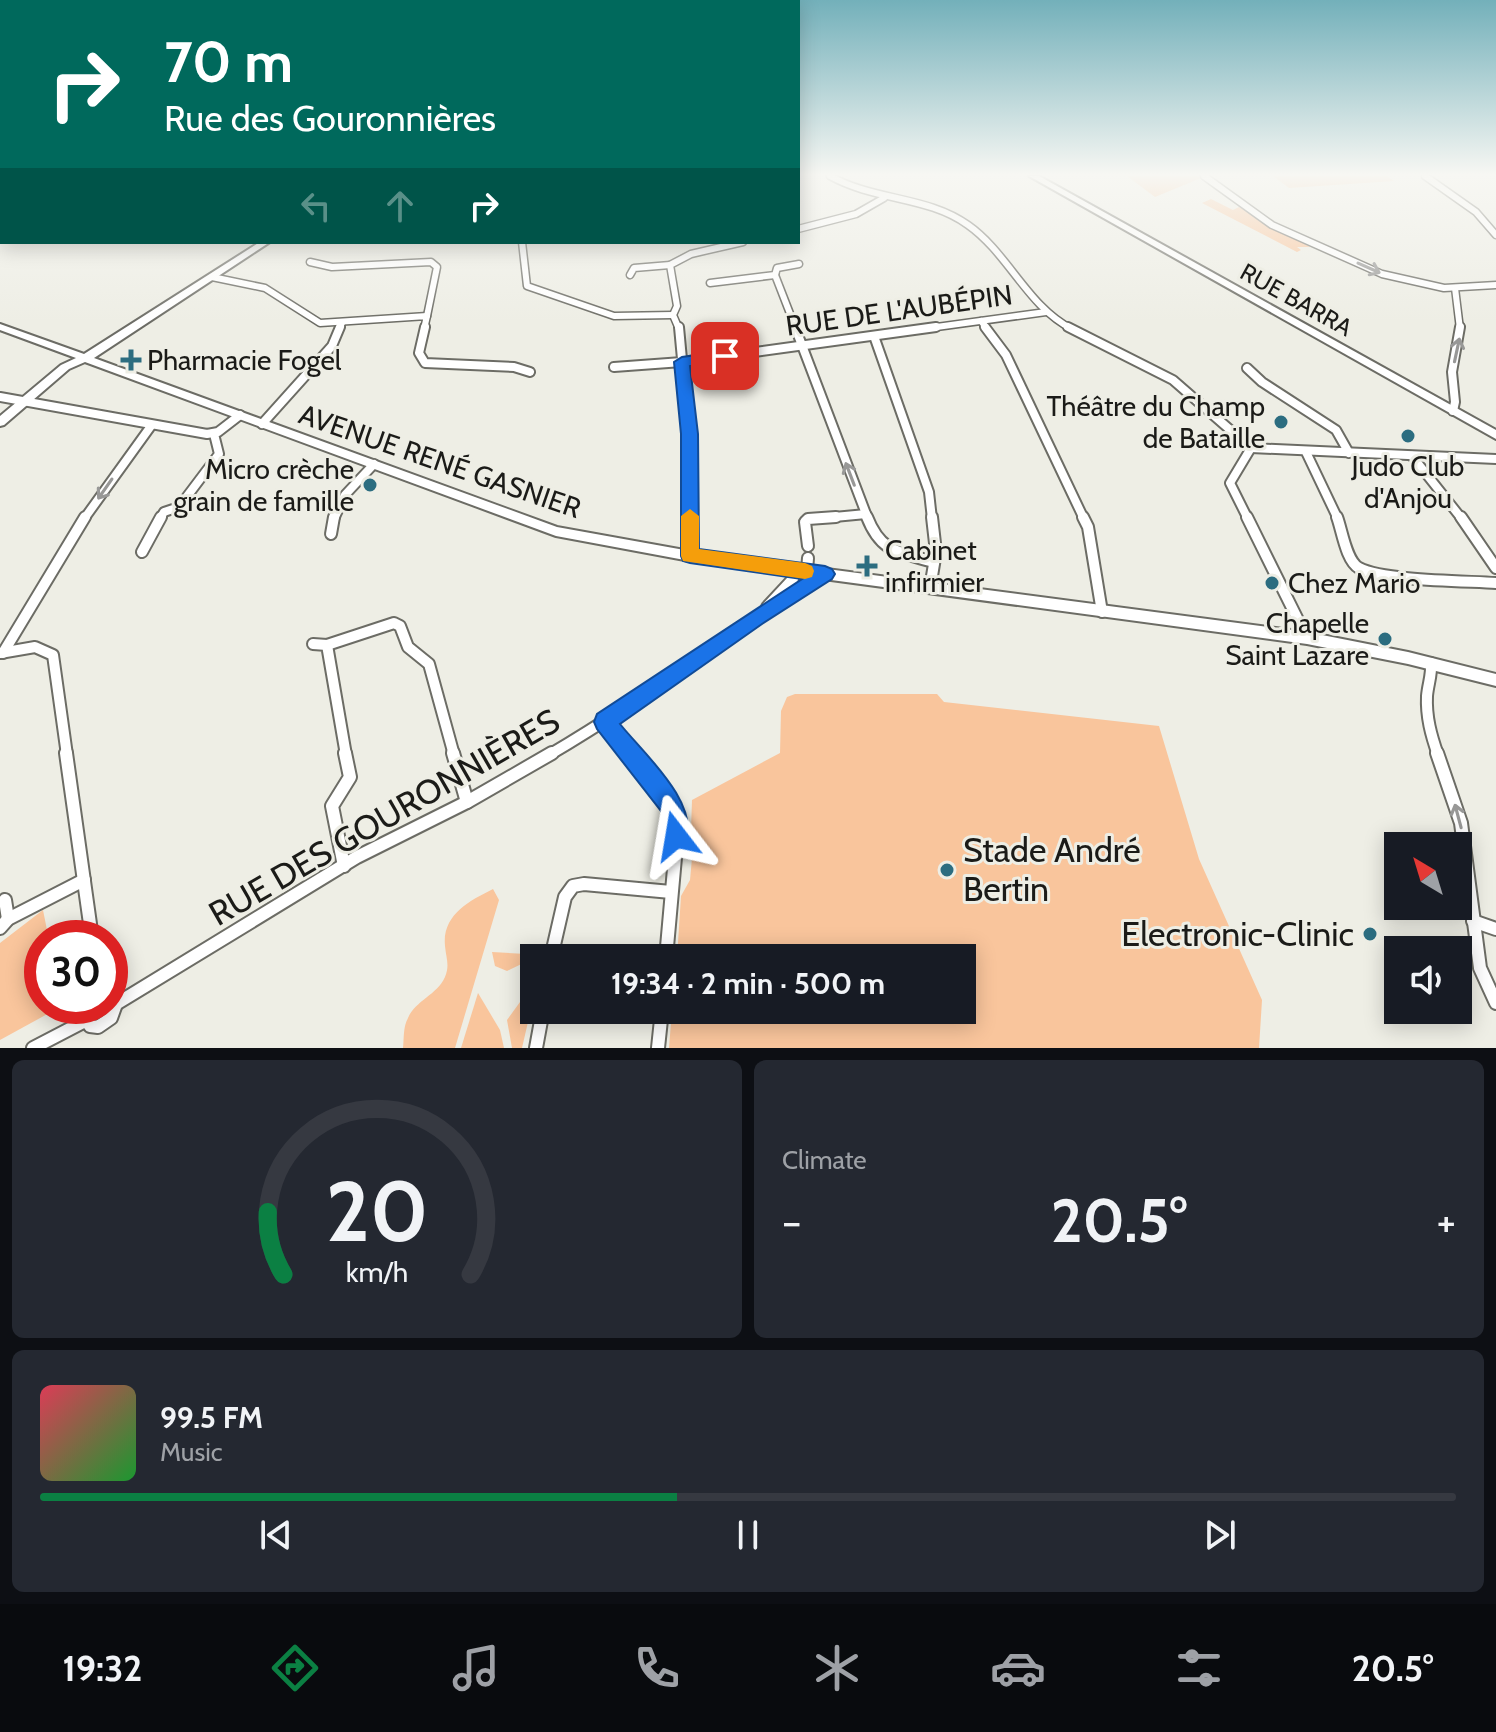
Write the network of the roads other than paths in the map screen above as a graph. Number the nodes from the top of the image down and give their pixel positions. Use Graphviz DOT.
graph roads {
  1 [pos="968,225"];
  2 [pos="1120,225"];
  3 [pos="1277,225"];
  4 [pos="263,244"];
  5 [pos="522,244"];
  6 [pos="734,244"];
  7 [pos="310,262"];
  8 [pos="799,264"];
  9 [pos="670,265"];
  10 [pos="630,275"];
  11 [pos="775,275"];
  12 [pos="212,277"];
  13 [pos="710,283"];
  14 [pos="1496,285"];
  15 [pos="1455,288"];
  16 [pos="1046,312"];
  17 [pos="673,315"];
  18 [pos="427,316"];
  19 [pos="981,321"];
  20 [pos="342,323"];
  21 [pos="0,327"];
  22 [pos="874,336"];
  23 [pos="804,346"];
  24 [pos="85,360"];
  25 [pos="682,362"];
  26 [pos="614,367"];
  27 [pos="1247,368"];
  28 [pos="530,372"];
  29 [pos="0,397"];
  30 [pos="25,402"];
  31 [pos="1453,411"];
  32 [pos="240,415"];
  33 [pos="0,422"];
  34 [pos="262,424"];
  35 [pos="151,426"];
  36 [pos="214,434"];
  37 [pos="1496,435"];
  38 [pos="1251,448"];
  39 [pos="1306,452"];
  40 [pos="1349,453"];
  41 [pos="1412,456"];
  42 [pos="1496,459"];
  43 [pos="374,464"];
  44 [pos="866,514"];
  45 [pos="331,534"];
  46 [pos="808,546"];
  47 [pos="142,552"];
  48 [pos="690,556"];
  49 [pos="1493,557"];
  50 [pos="934,562"];
  51 [pos="1496,568"];
  52 [pos="792,569"];
  53 [pos="825,574"];
  54 [pos="1496,583"];
  55 [pos="930,588"];
  56 [pos="1102,612"];
  57 [pos="755,618"];
  58 [pos="1307,638"];
  59 [pos="313,644"];
  60 [pos="327,645"];
  61 [pos="1,653"];
  62 [pos="1431,663"];
  63 [pos="1496,680"];
  64 [pos="605,722"];
  65 [pos="467,802"];
  66 [pos="344,866"];
  67 [pos="84,880"];
  68 [pos="671,892"];
  69 [pos="5,900"];
  70 [pos="90,920"];
  71 [pos="1473,921"];
  72 [pos="4,923"];
  73 [pos="1496,929"];
  74 [pos="554,944"];
  75 [pos="667,944"];
  76 [pos="128,992"];
  77 [pos="1496,1003"];
  78 [pos="71,1024"];
  79 [pos="540,1024"];
  80 [pos="661,1024"];
  81 [pos="33,1048"];
  82 [pos="536,1048"];
  83 [pos="658,1048"];
  1 -- 16 [label="street"];
  2 -- 31 [label="main road, RUE BARRA"];
  3 -- 15 [label="street, one-way"];
  4 -- 12 [label="main road"];
  5 -- 17 [label="street"];
  6 -- 9 [label="street"];
  7 -- 18 [label="street"];
  8 -- 11 [label="street"];
  9 -- 10 [label="street"];
  9 -- 17 [label="street"];
  11 -- 13 [label="street"];
  11 -- 23 [label="street"];
  12 -- 20 [label="street"];
  12 -- 24 [label="main road"];
  14 -- 15 [label="street"];
  31 -- 15 [label="street, one-way"];
  16 -- 19 [label="street, RUE DE L'AUBÉPIN"];
  16 -- 38 [label="street"];
  17 -- 25 [label="street"];
  18 -- 20 [label="street"];
  18 -- 28 [label="street"];
  19 -- 22 [label="street, RUE DE L'AUBÉPIN"];
  19 -- 56 [label="street"];
  20 -- 34 [label="street"];
  21 -- 24 [label="main road, AVENUE RENÉ GASNIER"];
  22 -- 23 [label="street, RUE DE L'AUBÉPIN"];
  22 -- 50 [label="street"];
  23 -- 25 [label="street, RUE DE L'AUBÉPIN"];
  44 -- 23 [label="street, one-way"];
  24 -- 30 [label="main road"];
  24 -- 32 [label="main road, AVENUE RENÉ GASNIER"];
  25 -- 26 [label="street, RUE DE L'AUBÉPIN"];
  25 -- 48 [label="street"];
  27 -- 40 [label="street"];
  29 -- 30 [label="street"];
  30 -- 33 [label="main road"];
  30 -- 35 [label="street"];
  31 -- 37 [label="main road, RUE BARRA"];
  32 -- 34 [label="main road, AVENUE RENÉ GASNIER"];
  32 -- 36 [label="street"];
  34 -- 43 [label="main road, AVENUE RENÉ GASNIER"];
  35 -- 36 [label="street"];
  35 -- 61 [label="street, one-way"];
  36 -- 47 [label="street"];
  38 -- 39 [label="street"];
  38 -- 58 [label="street"];
  39 -- 40 [label="street"];
  39 -- 54 [label="street"];
  40 -- 41 [label="street"];
  41 -- 42 [label="street"];
  41 -- 49 [label="street"];
  43 -- 45 [label="street"];
  43 -- 48 [label="main road, AVENUE RENÉ GASNIER"];
  44 -- 46 [label="street"];
  44 -- 50 [label="street"];
  48 -- 52 [label="main road, AVENUE RENÉ GASNIER"];
  49 -- 51 [label="street"];
  50 -- 55 [label="street"];
  52 -- 53 [label="main road, AVENUE RENÉ GASNIER"];
  52 -- 57 [label="street, RUE DES GOURONNIÈRES"];
  53 -- 55 [label="main road, AVENUE RENÉ GASNIER"];
  53 -- 57 [label="street, RUE DES GOURONNIÈRES"];
  55 -- 56 [label="main road, AVENUE RENÉ GASNIER"];
  56 -- 58 [label="main road, AVENUE RENÉ GASNIER"];
  57 -- 64 [label="street, RUE DES GOURONNIÈRES"];
  58 -- 62 [label="main road, AVENUE RENÉ GASNIER"];
  59 -- 60 [label="street"];
  60 -- 65 [label="street"];
  60 -- 66 [label="street"];
  61 -- 67 [label="street"];
  62 -- 63 [label="main road, AVENUE RENÉ GASNIER"];
  71 -- 62 [label="street, one-way"];
  64 -- 65 [label="street, RUE DES GOURONNIÈRES"];
  64 -- 68 [label="street"];
  65 -- 66 [label="street, RUE DES GOURONNIÈRES"];
  66 -- 76 [label="street, RUE DES GOURONNIÈRES"];
  67 -- 70 [label="street"];
  67 -- 72 [label="street"];
  68 -- 74 [label="street"];
  68 -- 75 [label="street"];
  69 -- 72 [label="street"];
  71 -- 73 [label="street"];
  71 -- 77 [label="street"];
  78 -- 81 [label="street"];
  79 -- 82 [label="street"];
  80 -- 83 [label="street"];
}
